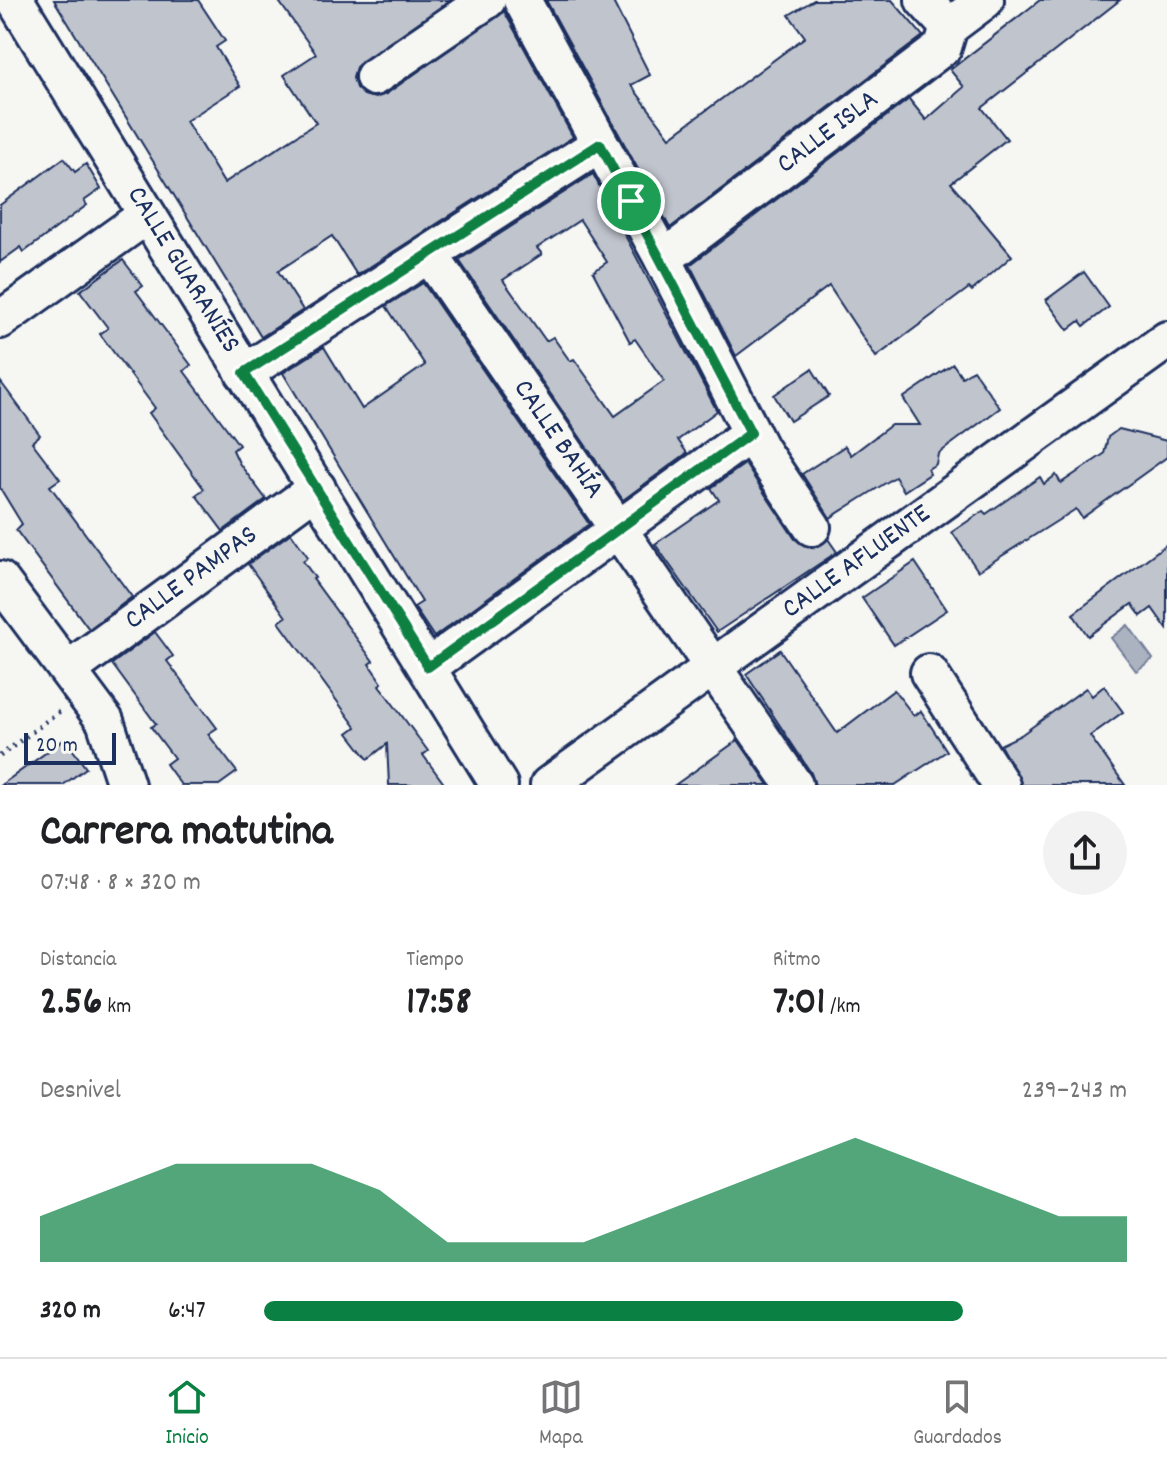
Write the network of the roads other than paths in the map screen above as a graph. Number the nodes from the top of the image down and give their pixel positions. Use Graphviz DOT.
graph roads {
  1 [pos="15,0"];
  2 [pos="487,0"];
  3 [pos="522,0"];
  4 [pos="924,0"];
  5 [pos="985,0"];
  6 [pos="949,27"];
  7 [pos="374,77"];
  8 [pos="600,144"];
  9 [pos="147,215"];
  10 [pos="429,254"];
  11 [pos="663,259"];
  12 [pos="0,320"];
  13 [pos="1167,340"];
  14 [pos="244,373"];
  15 [pos="751,433"];
  16 [pos="317,488"];
  17 [pos="812,527"];
  18 [pos="619,529"];
  19 [pos="0,580"];
  20 [pos="712,666"];
  21 [pos="428,667"];
  22 [pos="929,673"];
  23 [pos="76,682"];
  24 [pos="126,785"];
  25 [pos="499,785"];
  26 [pos="549,785"];
  27 [pos="794,785"];
  28 [pos="1001,785"];
  1 -- 9 [label="street, CALLE GUARANÍES"];
  2 -- 7 [label="street"];
  3 -- 8 [label="street"];
  4 -- 6 [label="street"];
  5 -- 6 [label="street, CALLE ISLA"];
  6 -- 11 [label="street, CALLE ISLA"];
  8 -- 10 [label="street"];
  8 -- 11 [label="street"];
  9 -- 12 [label="street"];
  9 -- 14 [label="street, CALLE GUARANÍES"];
  10 -- 14 [label="street"];
  10 -- 18 [label="street, CALLE BAHÍA"];
  11 -- 15 [label="street"];
  13 -- 20 [label="street, CALLE AFLUENTE"];
  14 -- 16 [label="street, CALLE GUARANÍES"];
  15 -- 17 [label="street"];
  15 -- 18 [label="street"];
  16 -- 21 [label="street, CALLE GUARANÍES"];
  16 -- 23 [label="street, CALLE PAMPAS"];
  18 -- 20 [label="street, CALLE BAHÍA"];
  18 -- 21 [label="street"];
  19 -- 23 [label="street"];
  20 -- 26 [label="street, CALLE AFLUENTE"];
  20 -- 27 [label="street, CALLE BAHÍA"];
  21 -- 25 [label="street, CALLE GUARANÍES"];
  22 -- 28 [label="street"];
  23 -- 24 [label="street"];
}
